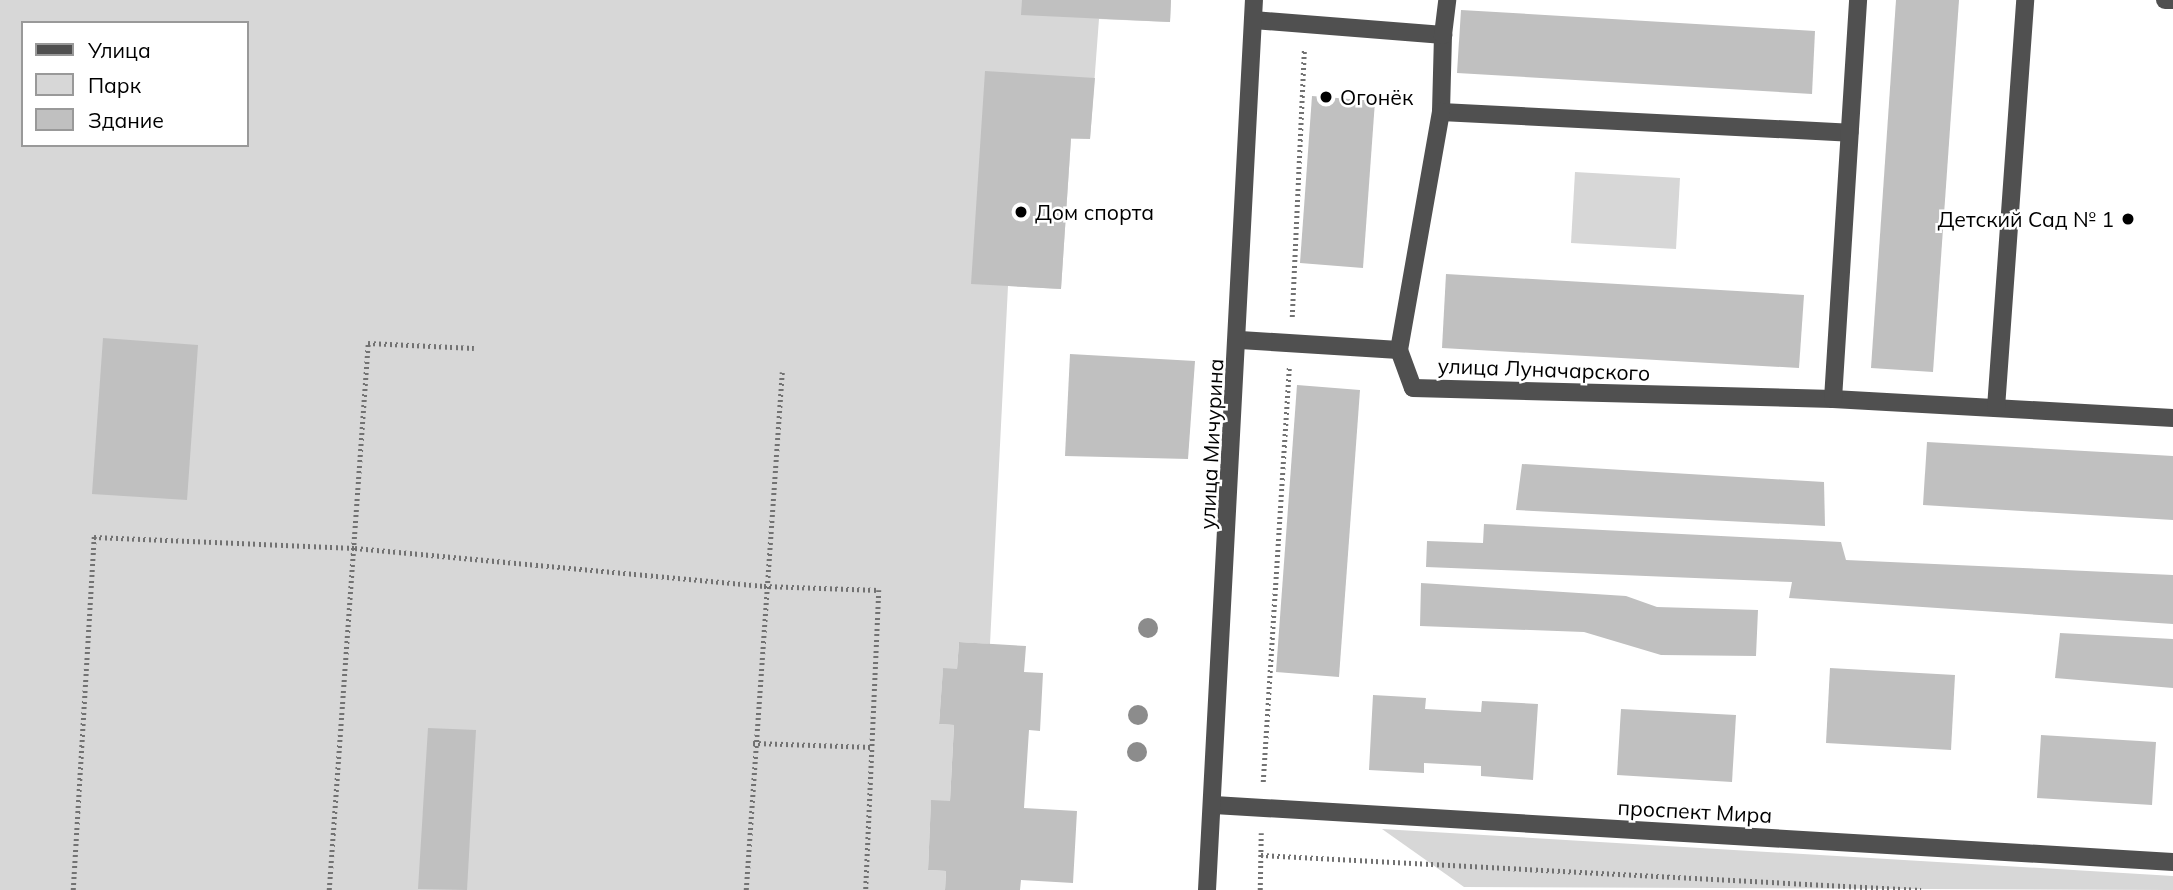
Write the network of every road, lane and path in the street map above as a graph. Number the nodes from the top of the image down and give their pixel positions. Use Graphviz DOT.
graph roads {
  1 [pos="1254,0"];
  2 [pos="1447,0"];
  3 [pos="1858,0"];
  4 [pos="2025,0"];
  5 [pos="2165,0"];
  6 [pos="2173,0"];
  7 [pos="1253,20"];
  8 [pos="1306,24"];
  9 [pos="1443,35"];
  10 [pos="1441,112"];
  11 [pos="1849,132"];
  12 [pos="1240,340"];
  13 [pos="1290,343"];
  14 [pos="474,348"];
  15 [pos="1399,350"];
  16 [pos="782,372"];
  17 [pos="1833,399"];
  18 [pos="1996,408"];
  19 [pos="2173,418"];
  20 [pos="355,548"];
  21 [pos="764,586"];
  22 [pos="753,743"];
  23 [pos="873,747"];
  24 [pos="1214,805"];
  25 [pos="1261,807"];
  26 [pos="1261,855"];
  27 [pos="2173,862"];
  28 [pos="73,890"];
  29 [pos="329,890"];
  30 [pos="746,890"];
  31 [pos="866,890"];
  32 [pos="1208,890"];
  33 [pos="1260,890"];
  34 [pos="1921,890"];
  1 -- 7 [label="street, улица Мичурина"];
  2 -- 9 [label="street"];
  3 -- 11 [label="street"];
  4 -- 18 [label="street"];
  5 -- 6 [label="street"];
  7 -- 8 [label="street"];
  7 -- 12 [label="street, улица Мичурина"];
  8 -- 9 [label="street"];
  8 -- 13 [label="path"];
  9 -- 10 [label="street"];
  10 -- 11 [label="street"];
  10 -- 15 [label="street"];
  11 -- 17 [label="street"];
  12 -- 13 [label="street"];
  12 -- 24 [label="street, улица Мичурина"];
  13 -- 15 [label="street"];
  13 -- 25 [label="path"];
  14 -- 20 [label="path"];
  15 -- 17 [label="street, улица Луначарского"];
  16 -- 21 [label="path"];
  17 -- 18 [label="street, улица Луначарского"];
  18 -- 19 [label="street, улица Луначарского"];
  20 -- 21 [label="path"];
  20 -- 28 [label="path"];
  20 -- 29 [label="path"];
  21 -- 22 [label="path"];
  21 -- 23 [label="path"];
  22 -- 23 [label="path"];
  22 -- 30 [label="path"];
  23 -- 31 [label="path"];
  24 -- 25 [label="street, проспект Мира"];
  24 -- 32 [label="street, улица Мичурина"];
  25 -- 26 [label="path"];
  25 -- 27 [label="street, проспект Мира"];
  26 -- 33 [label="path"];
  26 -- 34 [label="path"];
}
